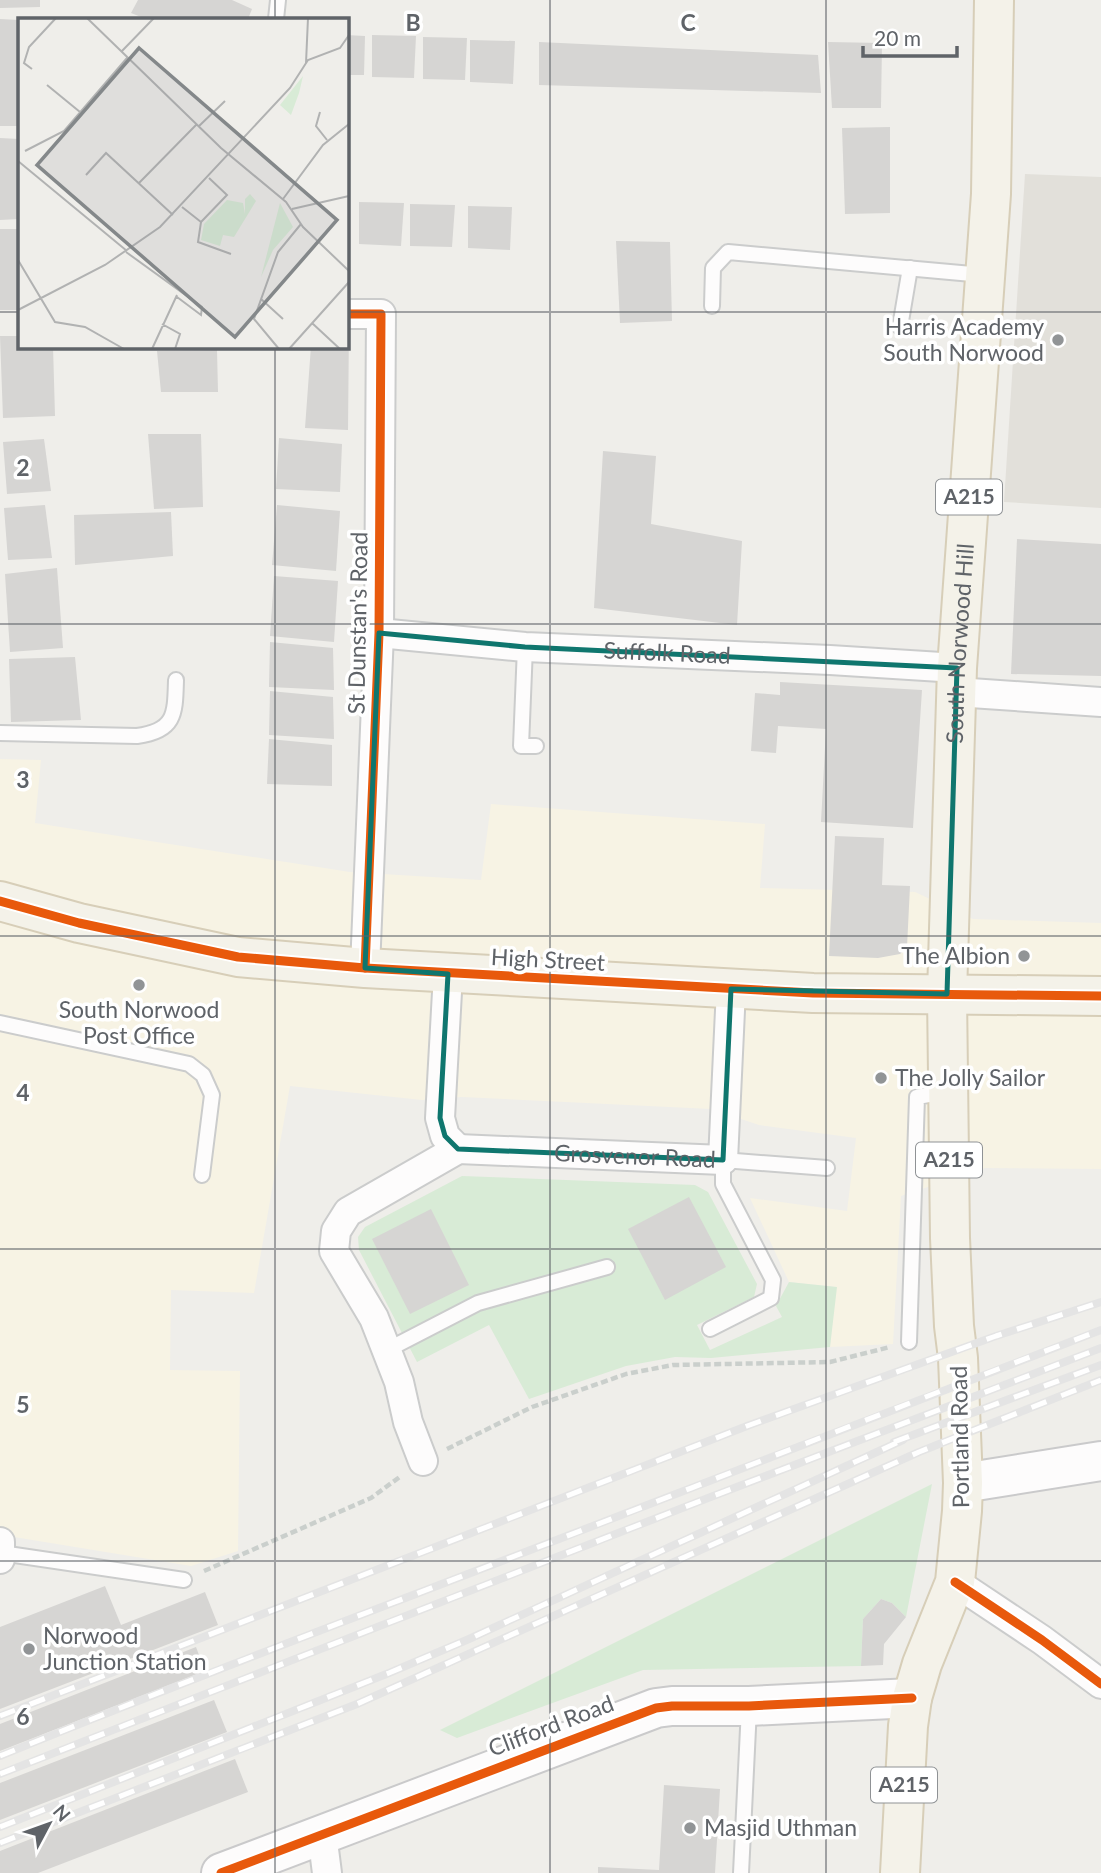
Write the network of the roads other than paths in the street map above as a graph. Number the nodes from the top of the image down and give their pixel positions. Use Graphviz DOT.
graph roads {
  1 [pos="278,0"];
  2 [pos="994,0"];
  3 [pos="276,18"];
  4 [pos="910,268"];
  5 [pos="985,275"];
  6 [pos="712,306"];
  7 [pos="348,314"];
  8 [pos="900,327"];
  9 [pos="379,633"];
  10 [pos="525,648"];
  11 [pos="176,680"];
  12 [pos="956,680"];
  13 [pos="1101,702"];
  14 [pos="0,733"];
  15 [pos="536,747"];
  16 [pos="0,901"];
  17 [pos="365,968"];
  18 [pos="448,974"];
  19 [pos="731,989"];
  20 [pos="947,994"];
  21 [pos="1101,996"];
  22 [pos="0,1023"];
  23 [pos="948,1092"];
  24 [pos="458,1149"];
  25 [pos="723,1160"];
  26 [pos="827,1168"];
  27 [pos="202,1175"];
  28 [pos="607,1267"];
  29 [pos="710,1329"];
  30 [pos="909,1342"];
  31 [pos="387,1350"];
  32 [pos="423,1461"];
  33 [pos="1101,1461"];
  34 [pos="963,1483"];
  35 [pos="0,1542"];
  36 [pos="1,1553"];
  37 [pos="0,1559"];
  38 [pos="184,1580"];
  39 [pos="955,1582"];
  40 [pos="1101,1684"];
  41 [pos="912,1698"];
  42 [pos="749,1706"];
  43 [pos="322,1834"];
  44 [pos="221,1873"];
  45 [pos="327,1873"];
  46 [pos="741,1873"];
  47 [pos="900,1873"];
  1 -- 3 [label="lane"];
  2 -- 5 [label="main road, South Norwood Hill / A215"];
  4 -- 5 [label="lane"];
  4 -- 6 [label="lane"];
  4 -- 8 [label="lane"];
  5 -- 12 [label="main road, South Norwood Hill / A215"];
  7 -- 9 [label="street, St Dunstan's Road"];
  9 -- 10 [label="street, Suffolk Road"];
  9 -- 17 [label="street, St Dunstan's Road"];
  10 -- 12 [label="street, Suffolk Road"];
  10 -- 15 [label="lane"];
  11 -- 14 [label="lane"];
  12 -- 13 [label="street, Suffolk Road"];
  12 -- 20 [label="main road, South Norwood Hill / A215"];
  16 -- 17 [label="main road, High Street"];
  17 -- 18 [label="main road, High Street"];
  18 -- 19 [label="main road, High Street"];
  18 -- 24 [label="street"];
  19 -- 20 [label="main road, High Street"];
  19 -- 25 [label="street, Grosvenor Road"];
  20 -- 21 [label="main road, High Street"];
  20 -- 23 [label="main road, Portland Road / A215"];
  22 -- 27 [label="lane"];
  23 -- 30 [label="lane"];
  23 -- 34 [label="main road, Portland Road / A215"];
  24 -- 25 [label="street, Grosvenor Road"];
  24 -- 31 [label="street"];
  25 -- 26 [label="lane"];
  25 -- 29 [label="lane"];
  28 -- 31 [label="lane"];
  31 -- 32 [label="street"];
  33 -- 34 [label="street"];
  34 -- 39 [label="main road, Portland Road / A215"];
  35 -- 36 [label="street"];
  36 -- 37 [label="street"];
  36 -- 38 [label="lane"];
  39 -- 40 [label="street"];
  39 -- 41 [label="main road, Portland Road / A215"];
  41 -- 42 [label="street, Clifford Road"];
  41 -- 47 [label="main road, Portland Road / A215"];
  42 -- 43 [label="street, Clifford Road"];
  42 -- 46 [label="lane"];
  43 -- 44 [label="street, Clifford Road"];
  43 -- 45 [label="street"];
}
